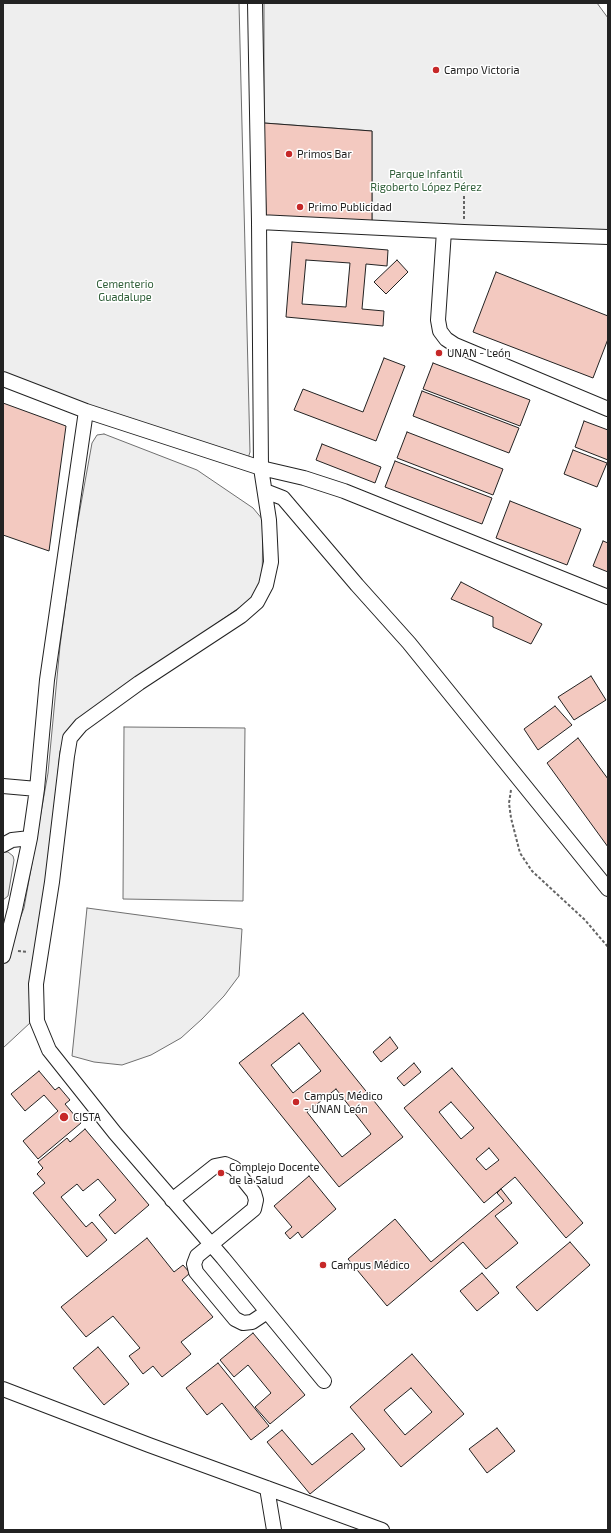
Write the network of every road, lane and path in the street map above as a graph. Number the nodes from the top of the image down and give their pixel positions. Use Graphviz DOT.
graph roads {
  1 [pos="255,3"];
  2 [pos="464,195"];
  3 [pos="259,222"];
  4 [pos="444,232"];
  5 [pos="464,232"];
  6 [pos="608,237"];
  7 [pos="3,379"];
  8 [pos="608,409"];
  9 [pos="86,411"];
  10 [pos="261,468"];
  11 [pos="265,491"];
  12 [pos="608,597"];
  13 [pos="516,775"];
  14 [pos="3,786"];
  15 [pos="37,789"];
  16 [pos="30,838"];
  17 [pos="3,845"];
  18 [pos="608,889"];
  19 [pos="9,908"];
  20 [pos="608,947"];
  21 [pos="4,953"];
  22 [pos="41,954"];
  23 [pos="172,1200"];
  24 [pos="211,1244"];
  25 [pos="267,1312"];
  26 [pos="324,1381"];
  27 [pos="3,1390"];
  28 [pos="267,1488"];
  29 [pos="274,1530"];
  30 [pos="382,1530"];
  1 -- 3 [label="street"];
  2 -- 5 [label="path"];
  3 -- 4 [label="street"];
  3 -- 10 [label="street"];
  4 -- 5 [label="street"];
  4 -- 8 [label="street"];
  5 -- 6 [label="street"];
  7 -- 9 [label="street"];
  9 -- 10 [label="street"];
  9 -- 15 [label="street"];
  10 -- 11 [label="street"];
  10 -- 12 [label="street"];
  11 -- 13 [label="street"];
  11 -- 22 [label="street"];
  13 -- 18 [label="street"];
  13 -- 20 [label="path"];
  14 -- 15 [label="street"];
  15 -- 16 [label="street"];
  16 -- 17 [label="street"];
  16 -- 19 [label="street"];
  19 -- 21 [label="street"];
  21 -- 22 [label="path"];
  22 -- 23 [label="street"];
  23 -- 24 [label="street"];
  23 -- 24 [label="street"];
  24 -- 25 [label="street"];
  24 -- 25 [label="street"];
  25 -- 26 [label="street"];
  27 -- 28 [label="street"];
  28 -- 29 [label="street"];
  28 -- 30 [label="street"];
}
